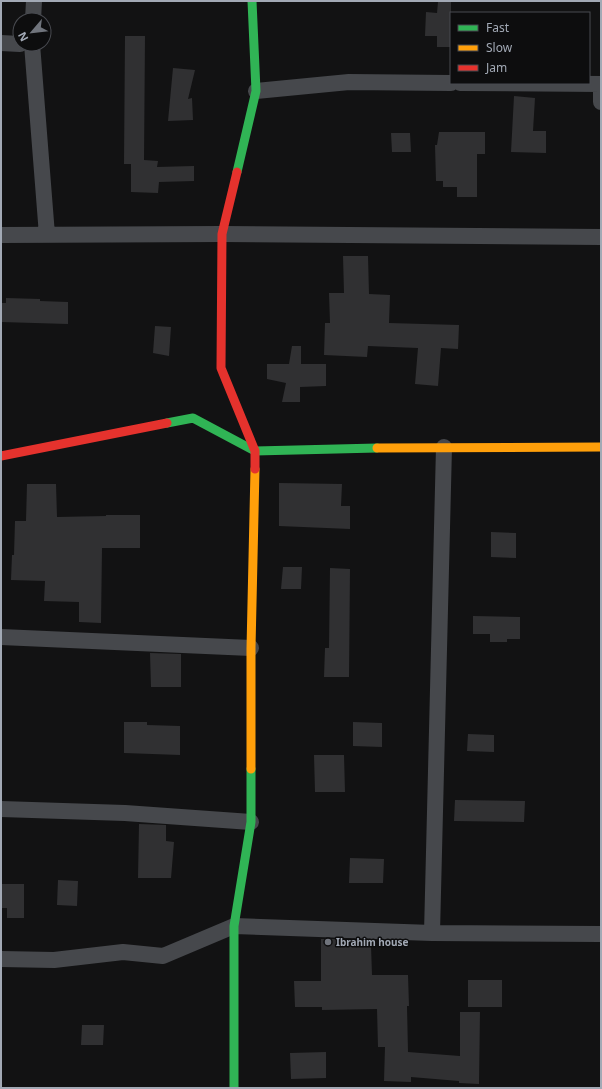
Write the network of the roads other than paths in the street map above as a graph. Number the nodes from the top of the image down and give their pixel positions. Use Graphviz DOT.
graph roads {
  1 [pos="34,1"];
  2 [pos="252,1"];
  3 [pos="33,12"];
  4 [pos="1,44"];
  5 [pos="12,44"];
  6 [pos="33,52"];
  7 [pos="450,83"];
  8 [pos="590,84"];
  9 [pos="601,84"];
  10 [pos="256,91"];
  11 [pos="601,102"];
  12 [pos="222,234"];
  13 [pos="1,235"];
  14 [pos="47,235"];
  15 [pos="601,237"];
  16 [pos="444,447"];
  17 [pos="601,447"];
  18 [pos="255,451"];
  19 [pos="1,456"];
  20 [pos="1,637"];
  21 [pos="251,648"];
  22 [pos="1,809"];
  23 [pos="251,822"];
  24 [pos="234,926"];
  25 [pos="432,932"];
  26 [pos="601,934"];
  27 [pos="1,959"];
  28 [pos="234,1088"];
  1 -- 3 [label="street"];
  2 -- 10 [label="street"];
  4 -- 5 [label="street"];
  6 -- 14 [label="street"];
  7 -- 10 [label="street"];
  8 -- 9 [label="street"];
  9 -- 11 [label="street"];
  10 -- 12 [label="street"];
  12 -- 14 [label="street"];
  12 -- 15 [label="street"];
  12 -- 18 [label="street"];
  13 -- 14 [label="street"];
  16 -- 17 [label="street"];
  16 -- 18 [label="street"];
  16 -- 25 [label="street"];
  18 -- 19 [label="street"];
  18 -- 21 [label="street"];
  20 -- 21 [label="street"];
  21 -- 23 [label="street"];
  22 -- 23 [label="street"];
  23 -- 24 [label="street"];
  24 -- 25 [label="street"];
  24 -- 27 [label="street"];
  24 -- 28 [label="street"];
  25 -- 26 [label="street"];
}
